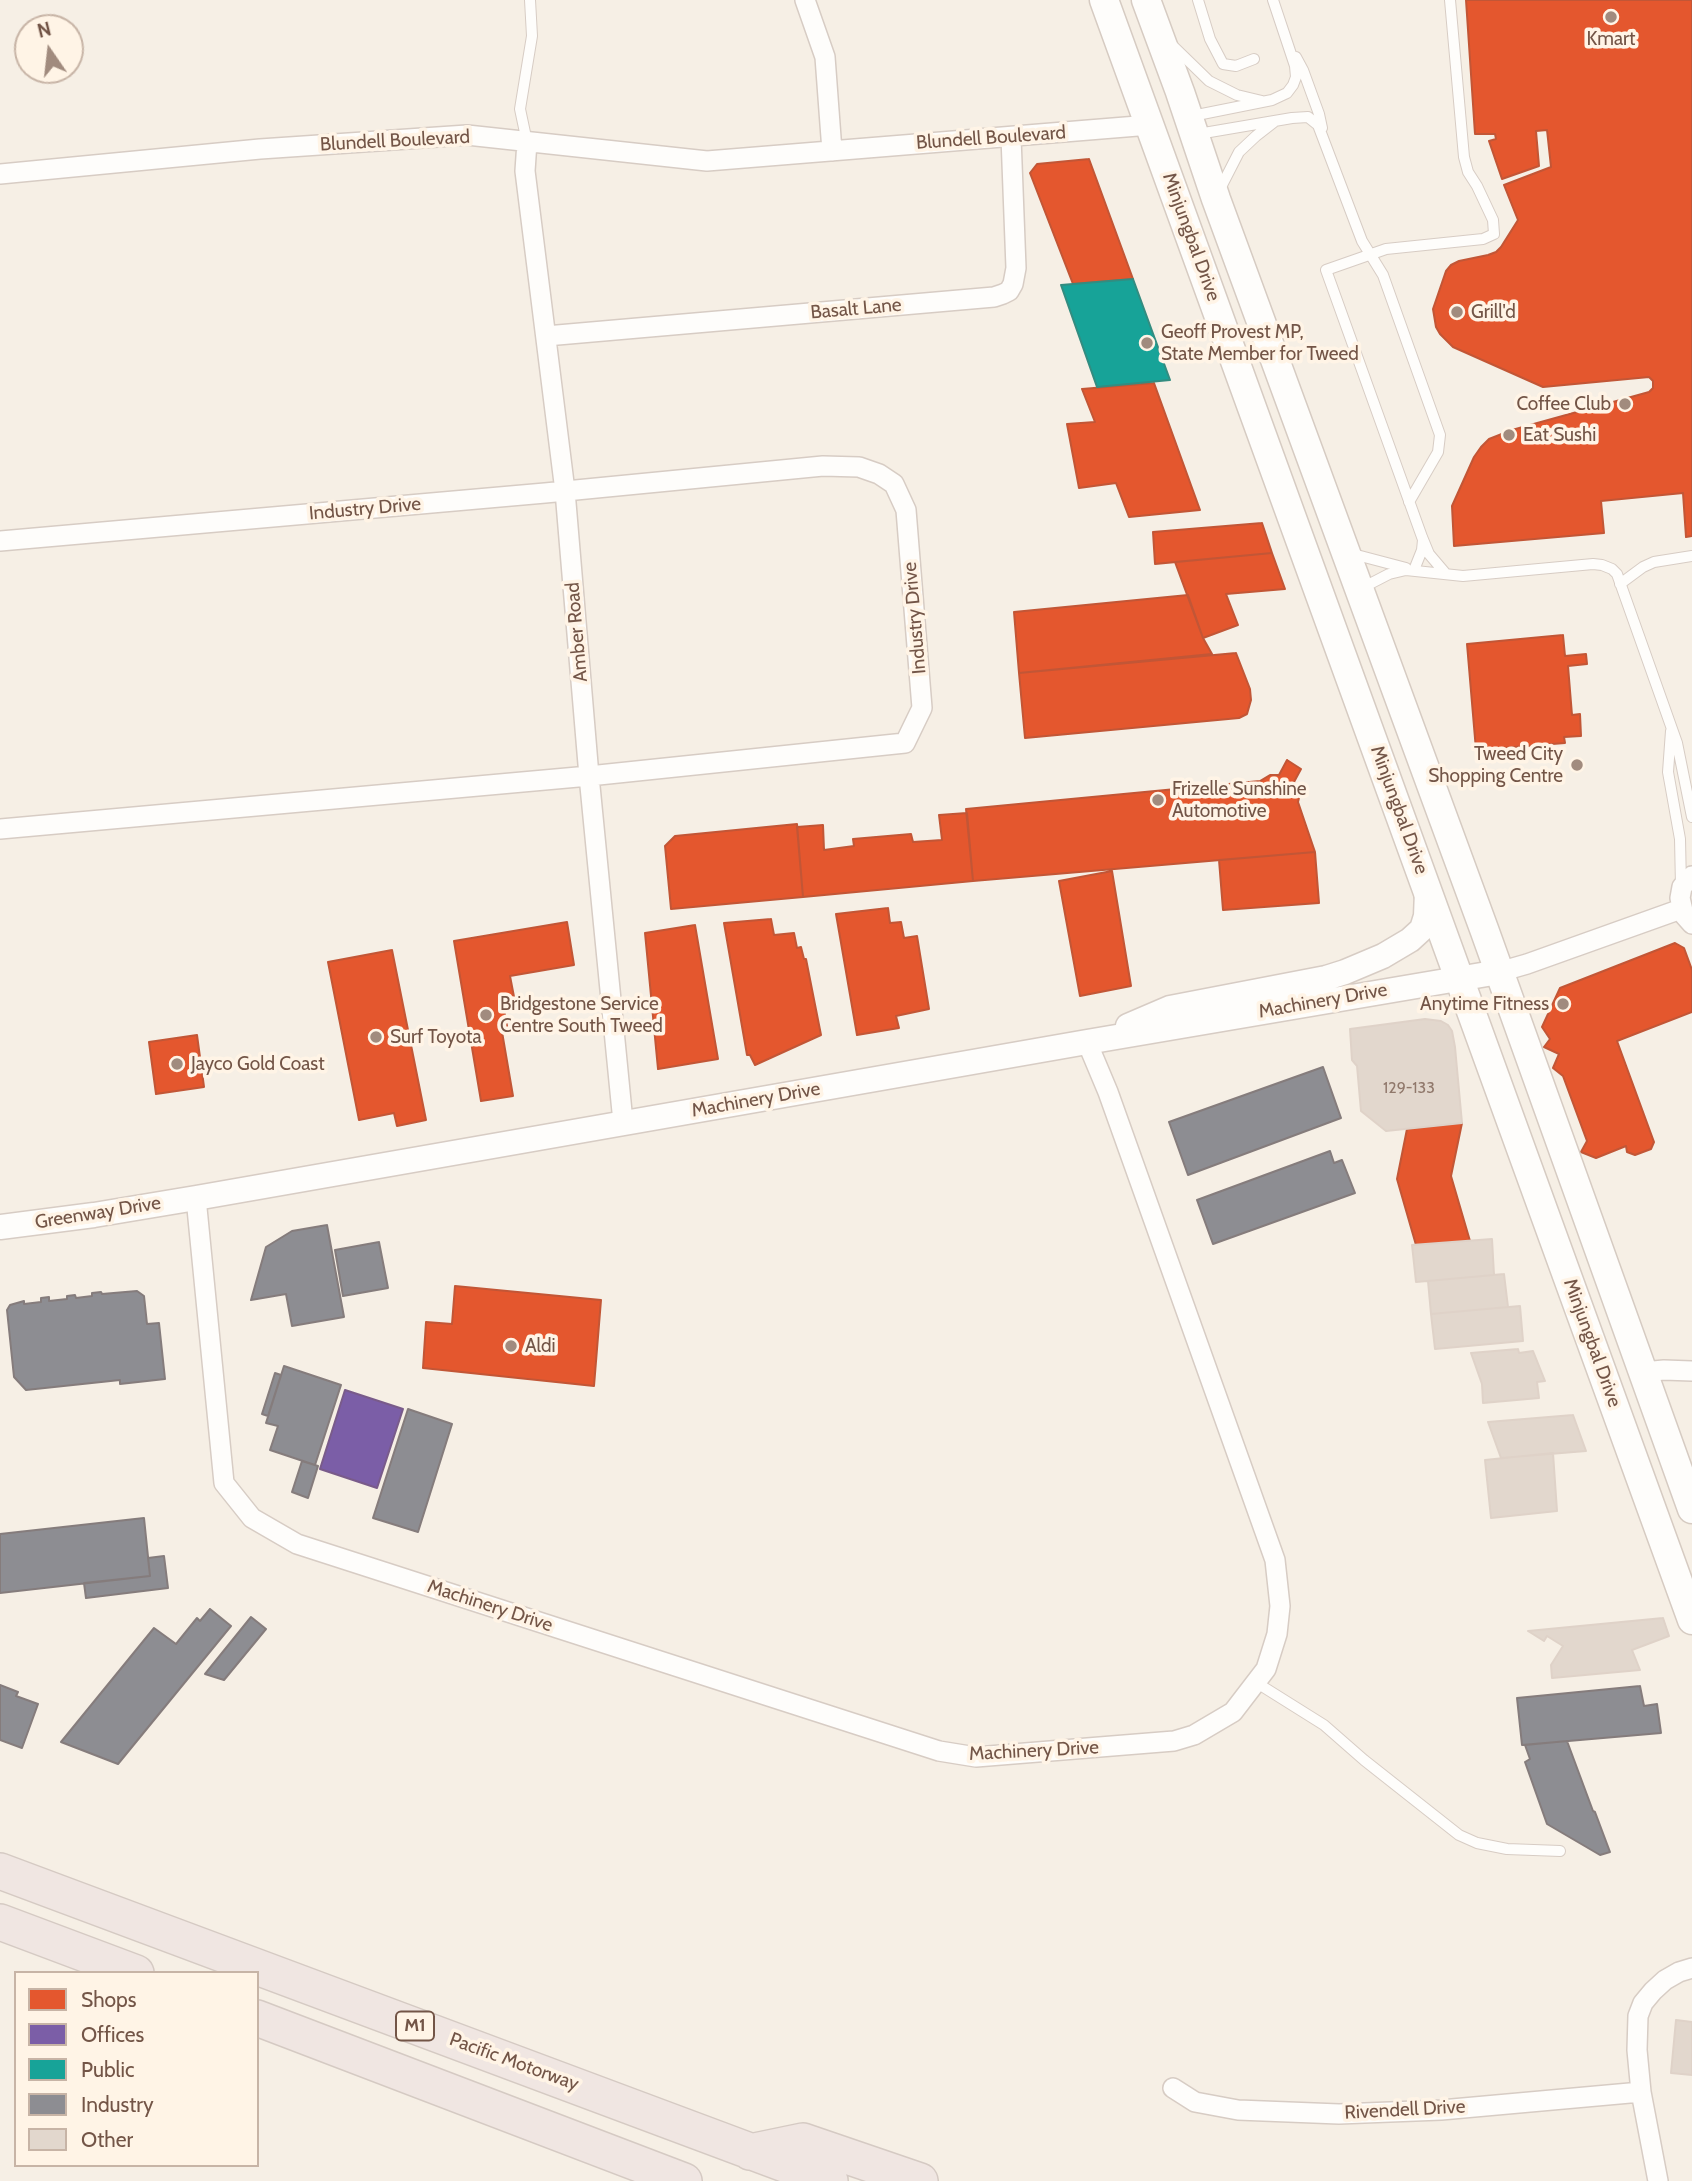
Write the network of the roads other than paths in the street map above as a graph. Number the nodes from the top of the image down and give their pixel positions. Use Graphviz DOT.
graph roads {
  1 [pos="530,0"];
  2 [pos="805,0"];
  3 [pos="1104,0"];
  4 [pos="1146,0"];
  5 [pos="1198,0"];
  6 [pos="1273,0"];
  7 [pos="1450,0"];
  8 [pos="1157,31"];
  9 [pos="1292,52"];
  10 [pos="1254,59"];
  11 [pos="1266,101"];
  12 [pos="1277,120"];
  13 [pos="1150,125"];
  14 [pos="1191,126"];
  15 [pos="1323,135"];
  16 [pos="1011,137"];
  17 [pos="527,142"];
  18 [pos="832,151"];
  19 [pos="0,174"];
  20 [pos="1216,199"];
  21 [pos="1370,254"];
  22 [pos="546,335"];
  23 [pos="565,491"];
  24 [pos="1409,502"];
  25 [pos="1422,537"];
  26 [pos="0,541"];
  27 [pos="1346,552"];
  28 [pos="1692,556"];
  29 [pos="1412,569"];
  30 [pos="1446,574"];
  31 [pos="1620,584"];
  32 [pos="1360,589"];
  33 [pos="1668,717"];
  34 [pos="589,776"];
  35 [pos="1692,817"];
  36 [pos="0,829"];
  37 [pos="1427,890"];
  38 [pos="1687,900"];
  39 [pos="1499,972"];
  40 [pos="1460,978"];
  41 [pos="1096,1040"];
  42 [pos="623,1122"];
  43 [pos="196,1198"];
  44 [pos="0,1227"];
  45 [pos="1692,1371"];
  46 [pos="1643,1372"];
  47 [pos="1692,1509"];
  48 [pos="1692,1620"];
  49 [pos="1257,1683"];
  50 [pos="1560,1851"];
  51 [pos="0,1871"];
  52 [pos="0,1922"];
  53 [pos="1692,1968"];
  54 [pos="131,1971"];
  55 [pos="259,2019"];
  56 [pos="1173,2088"];
  57 [pos="1641,2092"];
  58 [pos="750,2152"];
  59 [pos="684,2181"];
  60 [pos="830,2181"];
  61 [pos="920,2181"];
  62 [pos="1658,2181"];
  1 -- 17 [label="lane"];
  2 -- 18 [label="street"];
  3 -- 13 [label="main road, Minjungbal Drive"];
  4 -- 8 [label="main road, Minjungbal Drive"];
  5 -- 10 [label="lane"];
  6 -- 9 [label="lane"];
  7 -- 21 [label="lane"];
  8 -- 11 [label="lane"];
  8 -- 14 [label="main road, Minjungbal Drive"];
  9 -- 11 [label="lane"];
  9 -- 15 [label="lane"];
  11 -- 14 [label="lane"];
  12 -- 14 [label="lane"];
  12 -- 15 [label="lane"];
  12 -- 20 [label="lane"];
  13 -- 14 [label="main road"];
  13 -- 16 [label="street, Blundell Boulevard"];
  13 -- 37 [label="main road, Minjungbal Drive"];
  14 -- 20 [label="main road, Minjungbal Drive"];
  15 -- 21 [label="lane"];
  16 -- 18 [label="street, Blundell Boulevard"];
  16 -- 22 [label="street, Basalt Lane"];
  17 -- 18 [label="street, Blundell Boulevard"];
  17 -- 19 [label="street, Blundell Boulevard"];
  17 -- 22 [label="street, Amber Road"];
  20 -- 27 [label="main road, Minjungbal Drive"];
  21 -- 24 [label="lane"];
  21 -- 24 [label="lane"];
  22 -- 23 [label="street, Amber Road"];
  23 -- 26 [label="street, Industry Drive"];
  23 -- 34 [label="street, Amber Road"];
  23 -- 34 [label="street, Industry Drive"];
  24 -- 25 [label="lane"];
  25 -- 29 [label="lane"];
  25 -- 30 [label="lane"];
  27 -- 29 [label="lane"];
  27 -- 32 [label="main road, Minjungbal Drive"];
  28 -- 31 [label="lane"];
  29 -- 30 [label="lane"];
  29 -- 32 [label="lane"];
  30 -- 31 [label="lane"];
  31 -- 33 [label="lane"];
  32 -- 39 [label="main road, Minjungbal Drive"];
  33 -- 35 [label="lane"];
  33 -- 38 [label="lane"];
  34 -- 36 [label="street, Industry Drive"];
  34 -- 42 [label="street, Amber Road"];
  37 -- 40 [label="main road, Minjungbal Drive"];
  37 -- 41 [label="street, Machinery Drive"];
  38 -- 39 [label="street"];
  39 -- 40 [label="street, Machinery Drive"];
  39 -- 46 [label="main road, Minjungbal Drive"];
  40 -- 41 [label="street, Machinery Drive"];
  40 -- 48 [label="main road, Minjungbal Drive"];
  41 -- 42 [label="street, Machinery Drive"];
  41 -- 49 [label="street, Machinery Drive"];
  42 -- 43 [label="street, Machinery Drive"];
  43 -- 44 [label="street, Greenway Drive"];
  43 -- 49 [label="street, Machinery Drive"];
  45 -- 46 [label="street"];
  46 -- 47 [label="main road, Minjungbal Drive"];
  49 -- 50 [label="lane"];
  51 -- 58 [label="highway, Pacific Motorway / M1"];
  52 -- 54 [label="highway"];
  53 -- 57 [label="street"];
  55 -- 59 [label="highway, M1"];
  56 -- 57 [label="street, Rivendell Drive"];
  57 -- 62 [label="street"];
  58 -- 60 [label="highway, Pacific Motorway / M1"];
  58 -- 61 [label="highway"];
}
